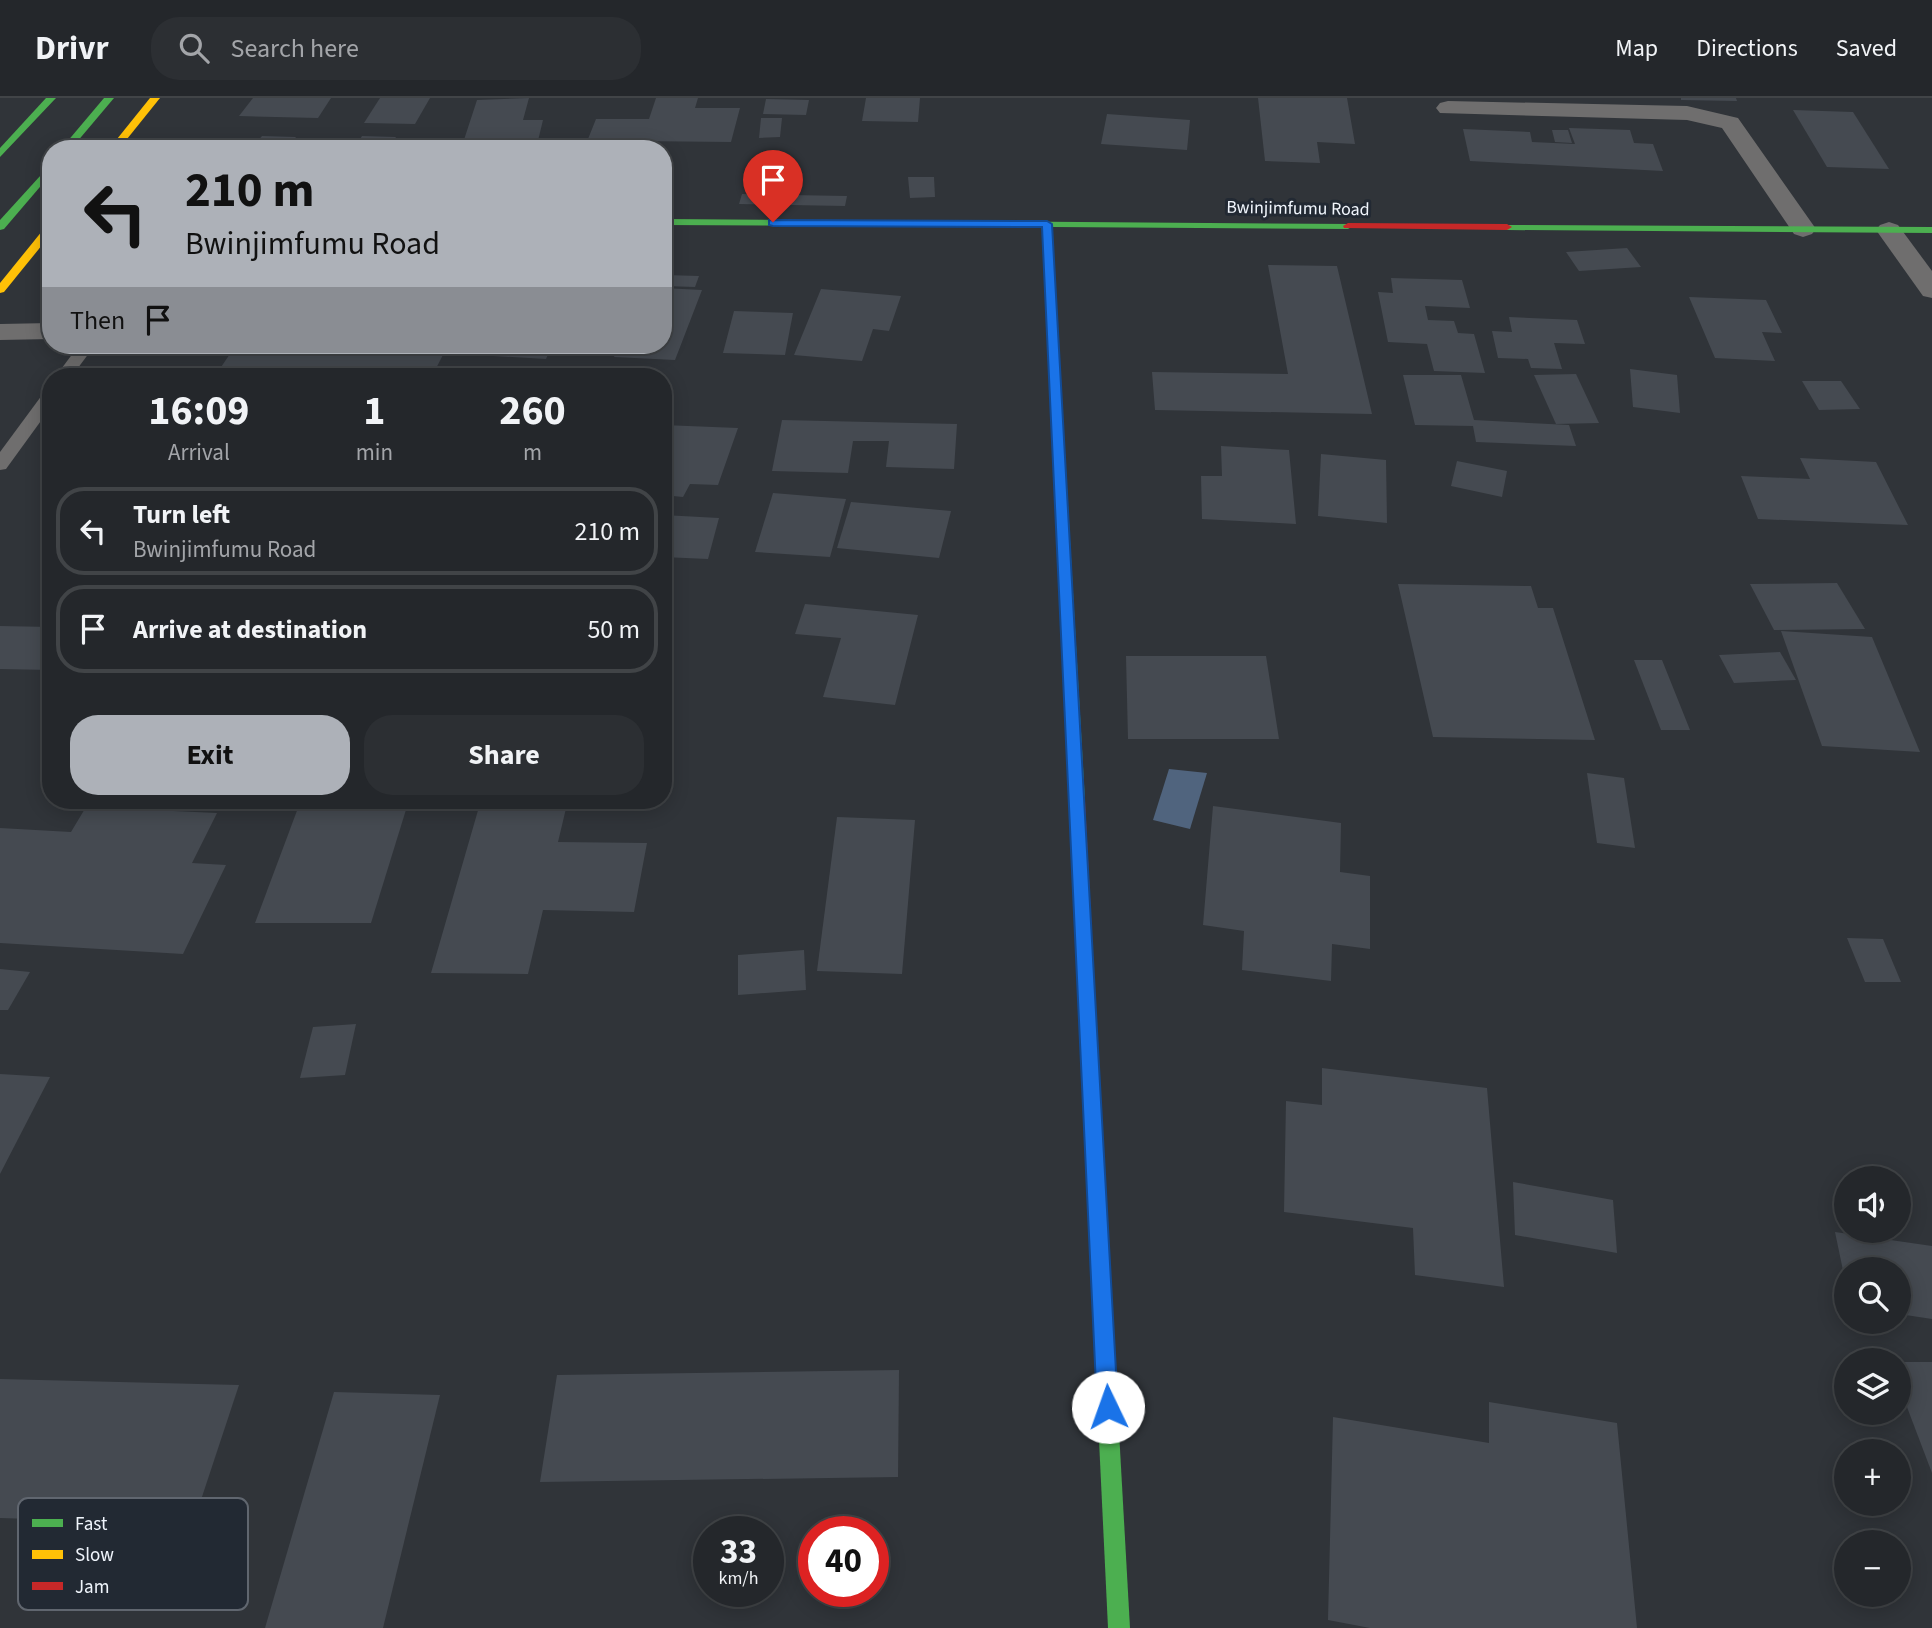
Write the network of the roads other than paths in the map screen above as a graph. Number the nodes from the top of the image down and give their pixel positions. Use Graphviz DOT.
graph roads {
  1 [pos="51,98"];
  2 [pos="109,98"];
  3 [pos="155,98"];
  4 [pos="1448,108"];
  5 [pos="74,140"];
  6 [pos="121,140"];
  7 [pos="0,154"];
  8 [pos="42,178"];
  9 [pos="672,222"];
  10 [pos="1047,224"];
  11 [pos="0,227"];
  12 [pos="1803,229"];
  13 [pos="1889,230"];
  14 [pos="1932,230"];
  15 [pos="42,238"];
  16 [pos="0,290"];
  17 [pos="1932,290"];
  18 [pos="42,331"];
  19 [pos="0,332"];
  20 [pos="42,407"];
  21 [pos="0,465"];
  22 [pos="1119,1628"];
  1 -- 7 [label="street"];
  2 -- 5 [label="street"];
  3 -- 6 [label="street"];
  4 -- 12 [label="street"];
  8 -- 11 [label="street"];
  9 -- 10 [label="street, Bwinjimfumu Road"];
  10 -- 12 [label="street, Bwinjimfumu Road"];
  10 -- 22 [label="street"];
  12 -- 13 [label="street, Bwinjimfumu Road"];
  13 -- 14 [label="street, Bwinjimfumu Road"];
  13 -- 17 [label="street"];
  15 -- 16 [label="street"];
  18 -- 19 [label="street"];
  20 -- 21 [label="lane"];
}
